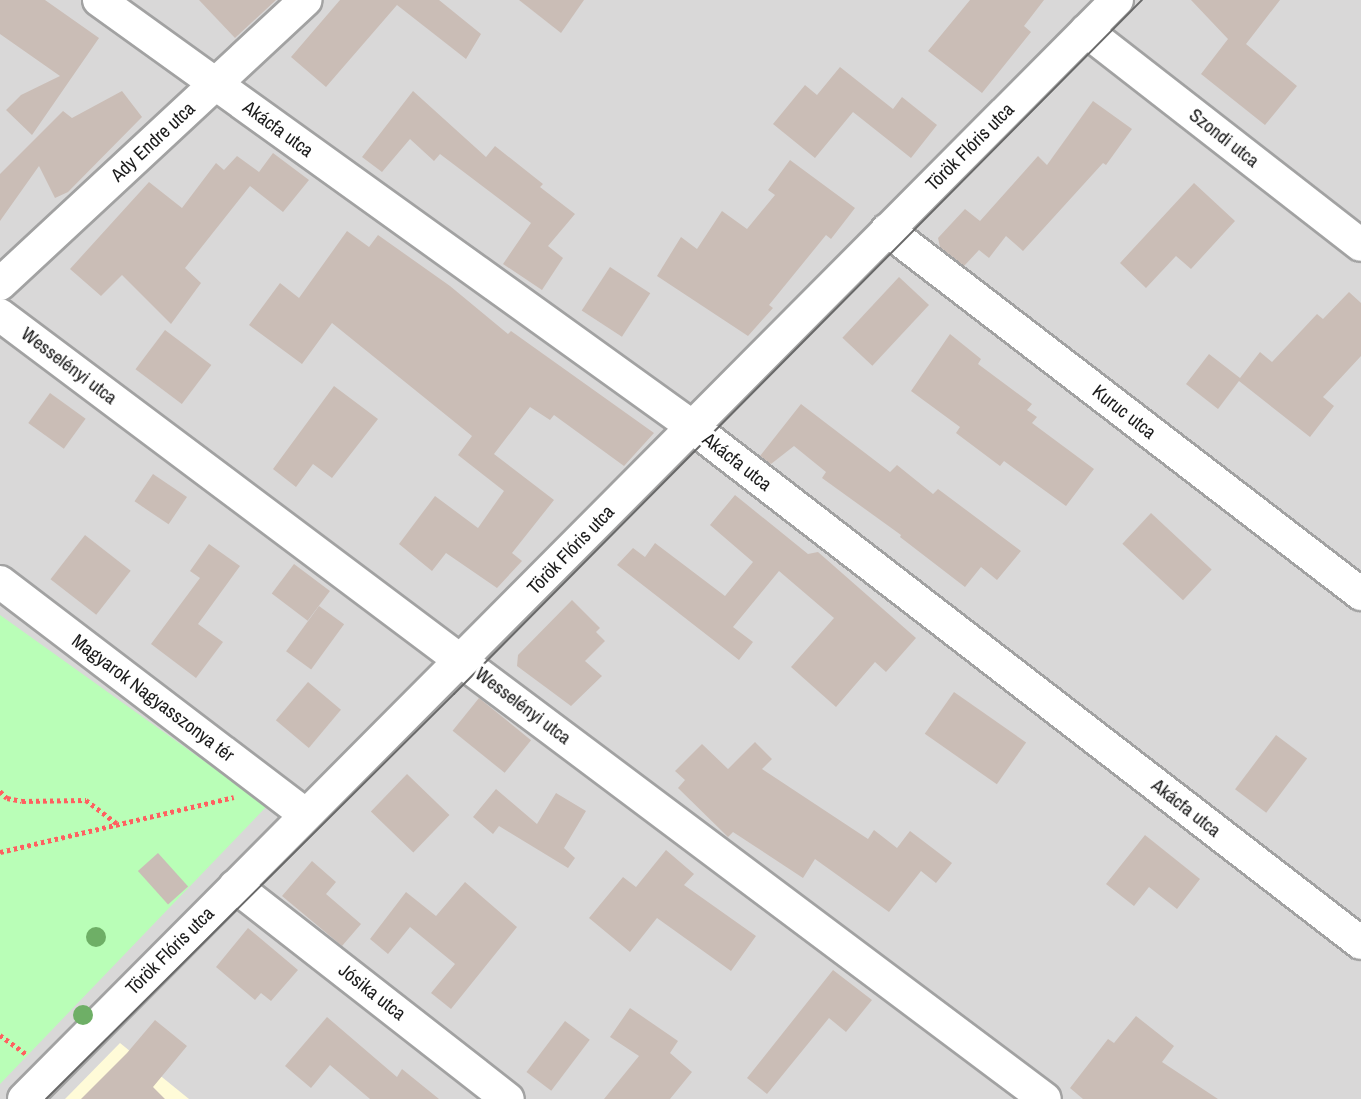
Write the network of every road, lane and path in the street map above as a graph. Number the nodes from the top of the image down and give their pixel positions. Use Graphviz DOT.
graph roads {
  1 [pos="99,0"];
  2 [pos="306,0"];
  3 [pos="1117,0"];
  4 [pos="1086,31"];
  5 [pos="215,84"];
  6 [pos="887,230"];
  7 [pos="1361,244"];
  8 [pos="0,284"];
  9 [pos="0,315"];
  10 [pos="692,426"];
  11 [pos="0,582"];
  12 [pos="1361,594"];
  13 [pos="463,660"];
  14 [pos="272,789"];
  15 [pos="0,792"];
  16 [pos="305,814"];
  17 [pos="120,825"];
  18 [pos="0,852"];
  19 [pos="235,886"];
  20 [pos="1361,943"];
  21 [pos="0,1035"];
  22 [pos="32,1059"];
  23 [pos="24,1099"];
  24 [pos="509,1099"];
  25 [pos="1045,1099"];
  1 -- 5 [label="street, Akácfa utca"];
  2 -- 5 [label="street, Ady Endre utca"];
  3 -- 4 [label="street, Török Flóris utca"];
  4 -- 6 [label="street, Török Flóris utca"];
  4 -- 7 [label="street, Szondi utca"];
  5 -- 8 [label="street, Ady Endre utca"];
  5 -- 10 [label="street, Akácfa utca"];
  6 -- 10 [label="street, Török Flóris utca"];
  6 -- 12 [label="street, Kuruc utca"];
  9 -- 13 [label="street, Wesselényi utca"];
  10 -- 13 [label="street, Török Flóris utca"];
  10 -- 20 [label="street, Akácfa utca"];
  11 -- 14 [label="street, Magyarok Nagyasszonya tér"];
  13 -- 16 [label="street, Török Flóris utca"];
  13 -- 25 [label="street, Wesselényi utca"];
  14 -- 16 [label="street, Magyarok Nagyasszonya tér"];
  14 -- 17 [label="path"];
  15 -- 17 [label="path"];
  16 -- 19 [label="street, Török Flóris utca"];
  17 -- 18 [label="path"];
  19 -- 23 [label="street, Török Flóris utca"];
  19 -- 24 [label="street, Jósika utca"];
  21 -- 22 [label="path"];
}
